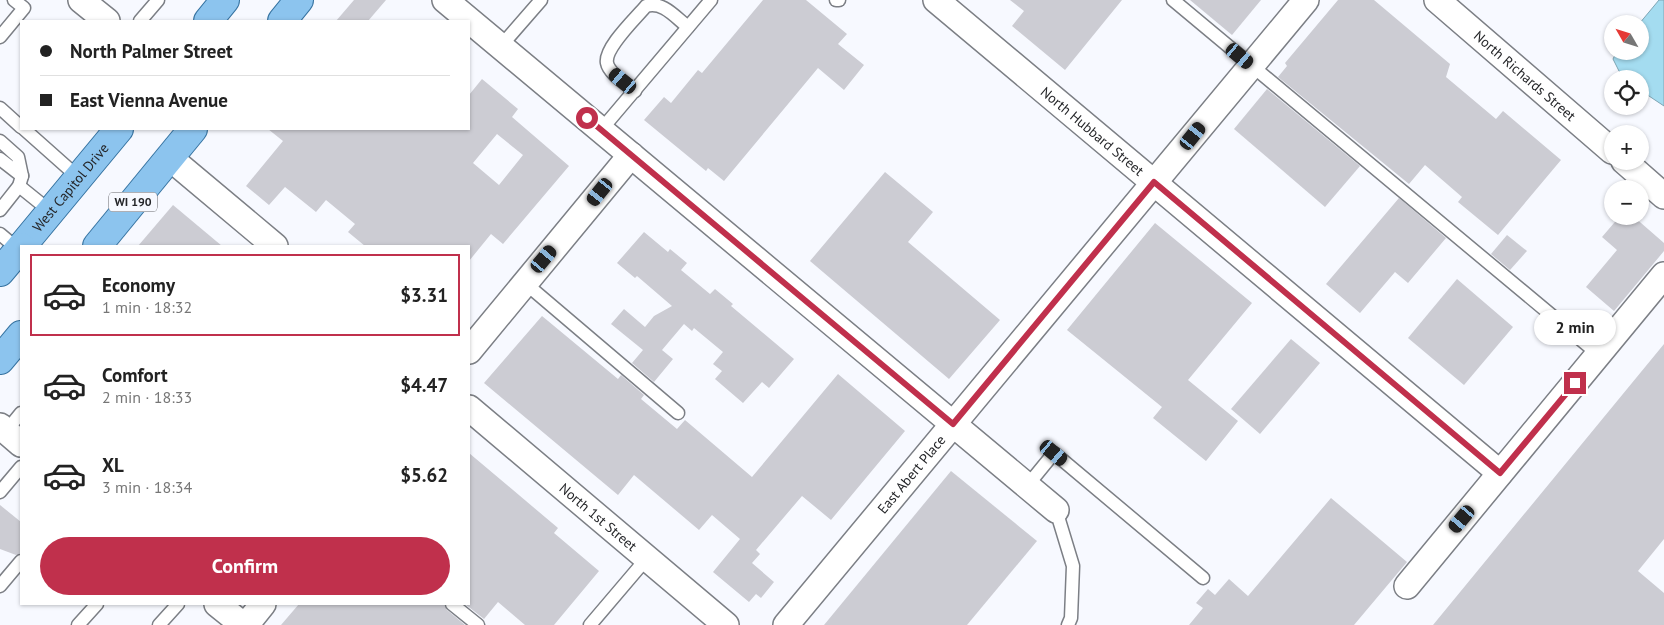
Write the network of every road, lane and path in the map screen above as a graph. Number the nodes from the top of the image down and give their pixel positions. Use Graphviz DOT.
graph roads {
  1 [pos="158,0"];
  2 [pos="225,0"];
  3 [pos="299,0"];
  4 [pos="541,0"];
  5 [pos="711,0"];
  6 [pos="936,0"];
  7 [pos="1173,0"];
  8 [pos="1306,0"];
  9 [pos="1437,0"];
  10 [pos="23,3"];
  11 [pos="456,12"];
  12 [pos="141,20"];
  13 [pos="209,20"];
  14 [pos="283,20"];
  15 [pos="467,20"];
  16 [pos="470,23"];
  17 [pos="688,27"];
  18 [pos="0,36"];
  19 [pos="501,46"];
  20 [pos="1252,65"];
  21 [pos="635,91"];
  22 [pos="0,108"];
  23 [pos="20,125"];
  24 [pos="25,130"];
  25 [pos="118,130"];
  26 [pos="192,130"];
  27 [pos="602,130"];
  28 [pos="0,141"];
  29 [pos="1604,144"];
  30 [pos="631,155"];
  31 [pos="170,158"];
  32 [pos="0,159"];
  33 [pos="1634,170"];
  34 [pos="78,178"];
  35 [pos="20,181"];
  36 [pos="1154,182"];
  37 [pos="1664,196"];
  38 [pos="0,210"];
  39 [pos="50,211"];
  40 [pos="20,244"];
  41 [pos="97,245"];
  42 [pos="274,245"];
  43 [pos="0,272"];
  44 [pos="1664,275"];
  45 [pos="525,283"];
  46 [pos="20,336"];
  47 [pos="470,350"];
  48 [pos="1598,354"];
  49 [pos="0,360"];
  50 [pos="470,409"];
  51 [pos="678,413"];
  52 [pos="953,424"];
  53 [pos="20,468"];
  54 [pos="1500,473"];
  55 [pos="1027,486"];
  56 [pos="0,492"];
  57 [pos="1056,510"];
  58 [pos="647,558"];
  59 [pos="20,562"];
  60 [pos="1203,578"];
  61 [pos="0,586"];
  62 [pos="1407,586"];
  63 [pos="96,605"];
  64 [pos="177,605"];
  65 [pos="218,605"];
  66 [pos="262,605"];
  67 [pos="453,605"];
  68 [pos="78,625"];
  69 [pos="159,625"];
  70 [pos="244,625"];
  71 [pos="478,625"];
  72 [pos="590,625"];
  73 [pos="726,625"];
  74 [pos="786,625"];
  75 [pos="1068,625"];
  1 -- 12 [label="lane"];
  2 -- 13 [label="main road"];
  3 -- 14 [label="main road"];
  4 -- 19 [label="lane"];
  5 -- 17 [label="lane"];
  6 -- 36 [label="street, North Hubbard Street"];
  7 -- 20 [label="lane"];
  8 -- 20 [label="street, East Abert Place"];
  9 -- 29 [label="street, North Richards Street"];
  10 -- 18 [label="lane"];
  11 -- 15 [label="street"];
  16 -- 19 [label="street"];
  17 -- 21 [label="lane"];
  17 -- 21 [label="lane"];
  19 -- 27 [label="street"];
  20 -- 36 [label="street, East Abert Place"];
  20 -- 48 [label="lane"];
  21 -- 27 [label="lane"];
  22 -- 23 [label="lane"];
  24 -- 34 [label="lane"];
  25 -- 34 [label="main road, West Capitol Drive"];
  26 -- 31 [label="main road, WI 190"];
  27 -- 30 [label="street"];
  28 -- 35 [label="lane"];
  30 -- 45 [label="street"];
  30 -- 52 [label="street"];
  31 -- 41 [label="main road, WI 190"];
  31 -- 42 [label="street"];
  32 -- 35 [label="lane"];
  33 -- 37 [label="street"];
  34 -- 39 [label="main road, West Capitol Drive"];
  35 -- 38 [label="lane"];
  35 -- 39 [label="lane"];
  36 -- 52 [label="street, East Abert Place"];
  36 -- 54 [label="street, North Hubbard Street"];
  39 -- 40 [label="main road, West Capitol Drive"];
  40 -- 43 [label="main road, West Capitol Drive"];
  44 -- 48 [label="street"];
  45 -- 47 [label="street"];
  45 -- 51 [label="lane"];
  46 -- 49 [label="main road"];
  48 -- 54 [label="street"];
  50 -- 58 [label="street, North 1st Street"];
  52 -- 55 [label="street"];
  52 -- 74 [label="street, East Abert Place"];
  53 -- 56 [label="lane"];
  54 -- 62 [label="street"];
  55 -- 57 [label="street"];
  55 -- 60 [label="lane"];
  57 -- 75 [label="lane"];
  58 -- 72 [label="lane"];
  58 -- 73 [label="street, North 1st Street"];
  59 -- 61 [label="lane"];
  63 -- 68 [label="lane"];
  64 -- 69 [label="lane"];
  65 -- 70 [label="street"];
  66 -- 70 [label="street"];
  67 -- 71 [label="lane"];
}
